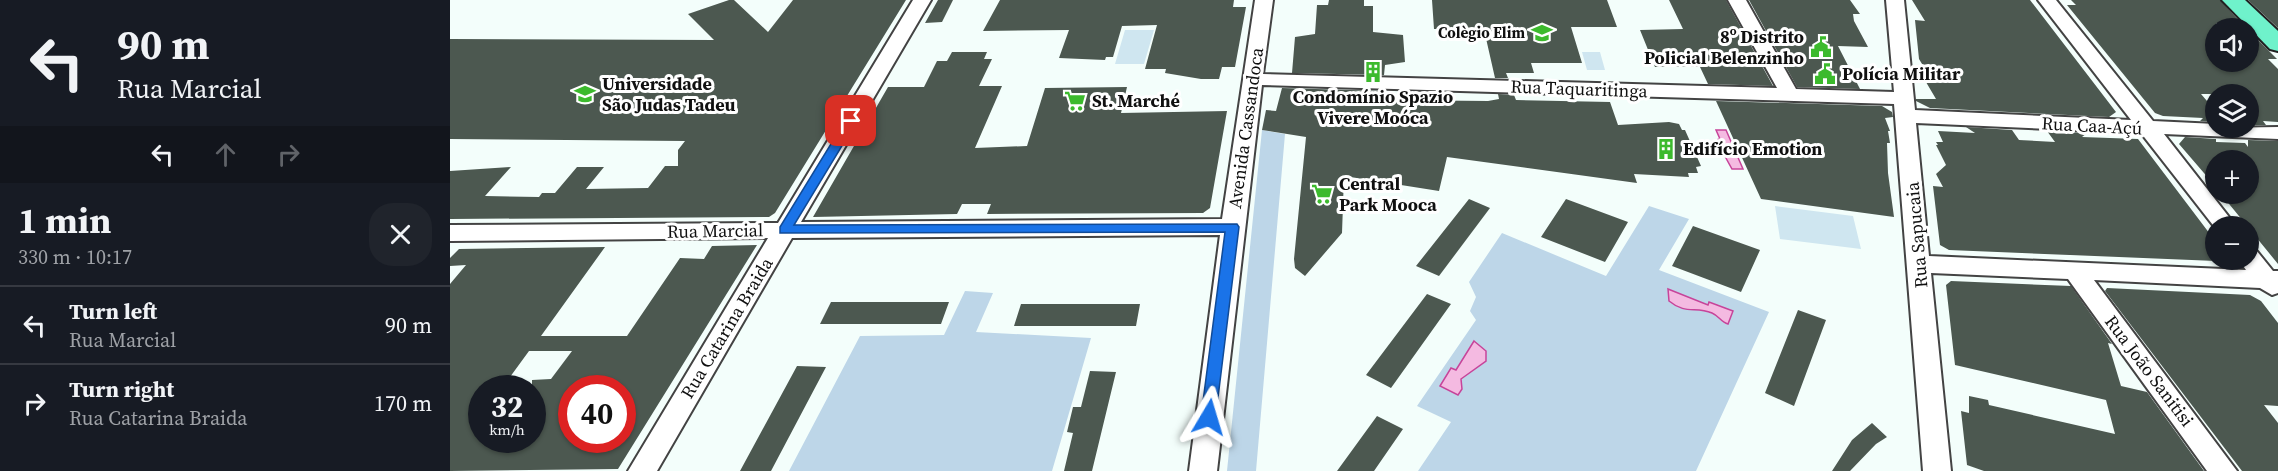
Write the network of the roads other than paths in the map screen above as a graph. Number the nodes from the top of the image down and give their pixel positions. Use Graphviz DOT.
graph roads {
  1 [pos="922,0"];
  2 [pos="1264,0"];
  3 [pos="1737,0"];
  4 [pos="1895,0"];
  5 [pos="2047,0"];
  6 [pos="2233,0"];
  7 [pos="2278,44"];
  8 [pos="1254,79"];
  9 [pos="1790,95"];
  10 [pos="1905,107"];
  11 [pos="2148,129"];
  12 [pos="2278,133"];
  13 [pos="2217,216"];
  14 [pos="1232,227"];
  15 [pos="785,230"];
  16 [pos="450,233"];
  17 [pos="1920,264"];
  18 [pos="2259,268"];
  19 [pos="2075,272"];
  20 [pos="2274,284"];
  21 [pos="642,471"];
  22 [pos="1203,471"];
  23 [pos="1937,471"];
  24 [pos="2223,471"];
  1 -- 15 [label="street, Rua Catarina Braida"];
  2 -- 8 [label="street, Avenida Cassandoca"];
  3 -- 9 [label="street"];
  4 -- 10 [label="street, Rua Sapucaia"];
  5 -- 11 [label="street"];
  6 -- 7 [label="main road"];
  8 -- 9 [label="street, Rua Taquaritinga"];
  8 -- 14 [label="street, Avenida Cassandoca"];
  9 -- 10 [label="street, Rua Taquaritinga"];
  10 -- 11 [label="street, Rua Caa-Açú"];
  10 -- 17 [label="street, Rua Sapucaia"];
  11 -- 12 [label="street, Rua Caa-Açú"];
  11 -- 13 [label="street"];
  14 -- 15 [label="street, Rua Marcial"];
  14 -- 22 [label="street, Avenida Cassandoca"];
  15 -- 16 [label="street, Rua Marcial"];
  15 -- 21 [label="street, Rua Catarina Braida"];
  17 -- 19 [label="street"];
  17 -- 23 [label="street, Rua Sapucaia"];
  18 -- 20 [label="street"];
  19 -- 20 [label="street"];
  19 -- 24 [label="street, Rua João Sanitisi"];
}
